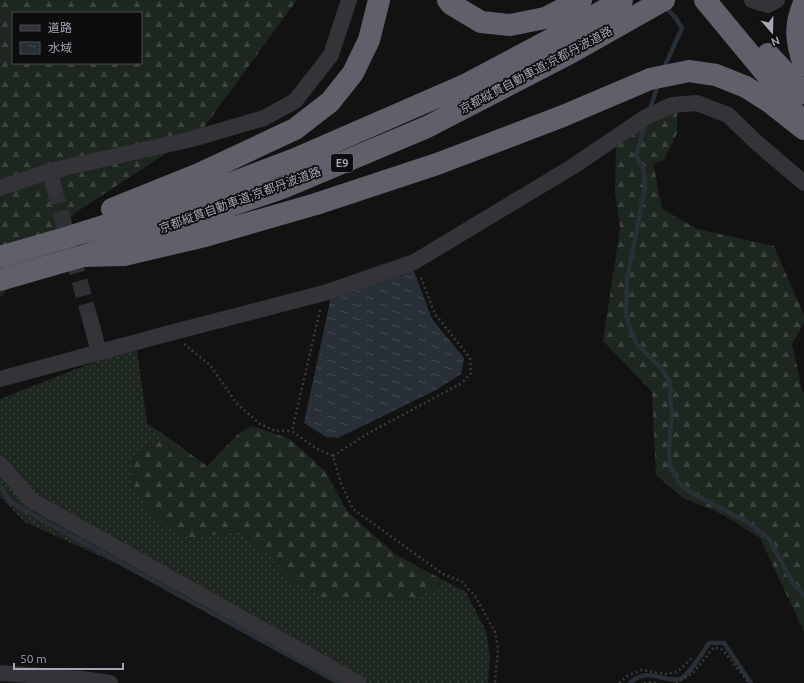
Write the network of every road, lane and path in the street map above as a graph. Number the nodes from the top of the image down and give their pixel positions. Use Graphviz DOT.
graph roads {
  1 [pos="349,0"];
  2 [pos="379,0"];
  3 [pos="448,0"];
  4 [pos="581,0"];
  5 [pos="622,0"];
  6 [pos="664,0"];
  7 [pos="705,0"];
  8 [pos="722,0"];
  9 [pos="752,0"];
  10 [pos="778,0"];
  11 [pos="804,2"];
  12 [pos="804,65"];
  13 [pos="804,94"];
  14 [pos="804,126"];
  15 [pos="804,129"];
  16 [pos="50,171"];
  17 [pos="804,183"];
  18 [pos="0,188"];
  19 [pos="54,188"];
  20 [pos="0,251"];
  21 [pos="83,256"];
  22 [pos="0,257"];
  23 [pos="414,262"];
  24 [pos="0,280"];
  25 [pos="324,293"];
  26 [pos="90,319"];
  27 [pos="170,332"];
  28 [pos="99,352"];
  29 [pos="0,379"];
  30 [pos="292,431"];
  31 [pos="333,456"];
  32 [pos="0,464"];
  33 [pos="692,658"];
  34 [pos="0,673"];
  35 [pos="110,683"];
  36 [pos="358,683"];
  37 [pos="495,683"];
  38 [pos="619,683"];
  39 [pos="644,683"];
  40 [pos="658,683"];
  41 [pos="676,683"];
  42 [pos="749,683"];
  1 -- 16 [label="street"];
  2 -- 20 [label="highway"];
  3 -- 4 [label="highway"];
  5 -- 22 [label="highway, 京都縦貫自動車道;京都丹波道路 / E9"];
  6 -- 21 [label="highway, 京都縦貫自動車道;京都丹波道路 / E9"];
  7 -- 14 [label="highway"];
  8 -- 13 [label="highway"];
  9 -- 10 [label="street"];
  11 -- 12 [label="highway"];
  15 -- 21 [label="highway"];
  16 -- 18 [label="street"];
  16 -- 19 [label="street"];
  17 -- 23 [label="street"];
  21 -- 24 [label="highway, 京都縦貫自動車道;京都丹波道路 / E9"];
  23 -- 25 [label="street"];
  23 -- 31 [label="path"];
  25 -- 27 [label="street"];
  25 -- 30 [label="path"];
  26 -- 28 [label="street"];
  27 -- 28 [label="street"];
  27 -- 30 [label="path"];
  28 -- 29 [label="street"];
  30 -- 31 [label="path"];
  31 -- 37 [label="path"];
  32 -- 36 [label="street"];
  33 -- 38 [label="path"];
  34 -- 35 [label="street"];
  39 -- 40 [label="path"];
  41 -- 42 [label="path"];
}
